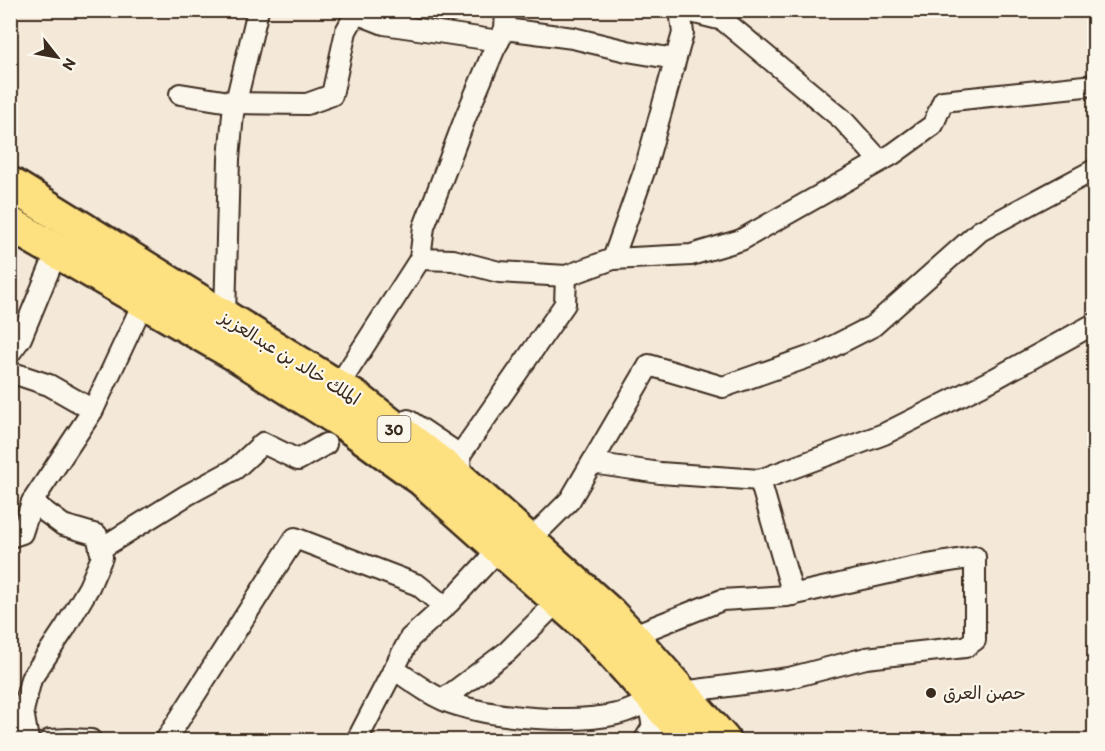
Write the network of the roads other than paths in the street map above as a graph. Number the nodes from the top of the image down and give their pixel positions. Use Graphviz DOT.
graph roads {
  1 [pos="258,10"];
  2 [pos="681,10"];
  3 [pos="503,27"];
  4 [pos="675,59"];
  5 [pos="1095,85"];
  6 [pos="180,94"];
  7 [pos="236,103"];
  8 [pos="880,161"];
  9 [pos="1095,170"];
  10 [pos="10,184"];
  11 [pos="10,224"];
  12 [pos="57,251"];
  13 [pos="420,259"];
  14 [pos="613,259"];
  15 [pos="566,276"];
  16 [pos="144,301"];
  17 [pos="225,317"];
  18 [pos="1095,324"];
  19 [pos="269,345"];
  20 [pos="10,353"];
  21 [pos="10,372"];
  22 [pos="344,377"];
  23 [pos="93,410"];
  24 [pos="326,444"];
  25 [pos="592,463"];
  26 [pos="460,468"];
  27 [pos="760,480"];
  28 [pos="32,502"];
  29 [pos="10,537"];
  30 [pos="514,545"];
  31 [pos="100,549"];
  32 [pos="794,595"];
  33 [pos="558,601"];
  34 [pos="445,607"];
  35 [pos="631,636"];
  36 [pos="394,669"];
  37 [pos="661,696"];
  38 [pos="444,699"];
  39 [pos="28,741"];
  40 [pos="50,741"];
  41 [pos="91,741"];
  42 [pos="166,741"];
  43 [pos="357,741"];
  44 [pos="648,741"];
  45 [pos="691,741"];
  46 [pos="723,741"];
  1 -- 7 [label="street"];
  2 -- 4 [label="street"];
  2 -- 8 [label="street"];
  3 -- 4 [label="street"];
  3 -- 7 [label="street"];
  3 -- 13 [label="street"];
  4 -- 14 [label="street"];
  5 -- 8 [label="street"];
  6 -- 7 [label="street"];
  7 -- 17 [label="street"];
  8 -- 14 [label="street"];
  9 -- 25 [label="street"];
  10 -- 17 [label="highway, الملك خالد بن عبدالعزيز / 30"];
  11 -- 12 [label="highway, الملك خالد بن عبدالعزيز / 30"];
  12 -- 16 [label="highway, الملك خالد بن عبدالعزيز / 30"];
  12 -- 20 [label="street"];
  13 -- 15 [label="street"];
  13 -- 22 [label="street"];
  14 -- 15 [label="street"];
  15 -- 26 [label="street"];
  16 -- 23 [label="street"];
  16 -- 30 [label="highway, الملك خالد بن عبدالعزيز / 30"];
  17 -- 19 [label="highway, الملك خالد بن عبدالعزيز / 30"];
  18 -- 27 [label="street"];
  19 -- 22 [label="street"];
  19 -- 26 [label="highway, الملك خالد بن عبدالعزيز / 30"];
  21 -- 23 [label="street"];
  22 -- 26 [label="street"];
  23 -- 28 [label="street"];
  24 -- 31 [label="street"];
  25 -- 27 [label="street"];
  25 -- 30 [label="street"];
  26 -- 30 [label="highway, الملك خالد بن عبدالعزيز / 30"];
  27 -- 32 [label="street"];
  28 -- 29 [label="street"];
  28 -- 31 [label="street"];
  30 -- 33 [label="highway, الملك خالد بن عبدالعزيز / 30"];
  30 -- 34 [label="street"];
  30 -- 35 [label="highway, الملك خالد بن عبدالعزيز / 30"];
  31 -- 39 [label="street"];
  32 -- 35 [label="street"];
  32 -- 37 [label="street"];
  33 -- 37 [label="highway, الملك خالد بن عبدالعزيز / 30"];
  33 -- 38 [label="street"];
  34 -- 36 [label="street"];
  34 -- 42 [label="street"];
  35 -- 37 [label="highway, الملك خالد بن عبدالعزيز / 30"];
  36 -- 38 [label="street"];
  36 -- 43 [label="street"];
  37 -- 38 [label="street"];
  37 -- 44 [label="street"];
  37 -- 45 [label="highway, الملك خالد بن عبدالعزيز / 30"];
  37 -- 46 [label="highway, الملك خالد بن عبدالعزيز / 30"];
  40 -- 41 [label="street"];
}
